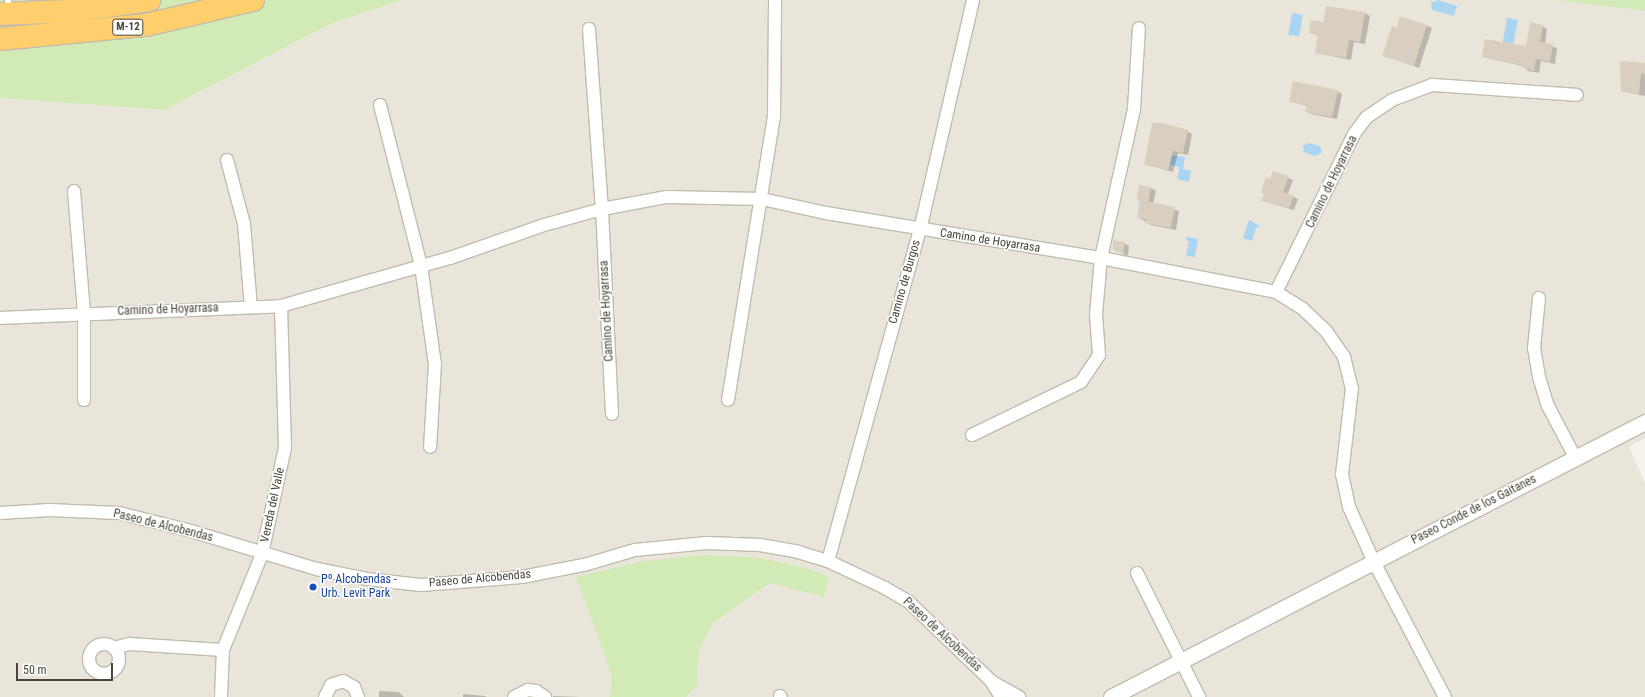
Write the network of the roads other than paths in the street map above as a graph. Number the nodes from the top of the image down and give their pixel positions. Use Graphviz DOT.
graph roads {
  1 [pos="149,0"];
  2 [pos="253,0"];
  3 [pos="775,0"];
  4 [pos="973,0"];
  5 [pos="6,9"];
  6 [pos="1139,28"];
  7 [pos="589,29"];
  8 [pos="0,39"];
  9 [pos="1577,95"];
  10 [pos="380,105"];
  11 [pos="227,160"];
  12 [pos="74,191"];
  13 [pos="762,199"];
  14 [pos="602,209"];
  15 [pos="920,230"];
  16 [pos="1101,258"];
  17 [pos="421,266"];
  18 [pos="1276,292"];
  19 [pos="1538,298"];
  20 [pos="281,306"];
  21 [pos="251,307"];
  22 [pos="84,313"];
  23 [pos="0,318"];
  24 [pos="84,400"];
  25 [pos="728,400"];
  26 [pos="612,414"];
  27 [pos="1645,422"];
  28 [pos="972,435"];
  29 [pos="430,447"];
  30 [pos="1575,457"];
  31 [pos="0,513"];
  32 [pos="262,554"];
  33 [pos="828,561"];
  34 [pos="1374,562"];
  35 [pos="1137,573"];
  36 [pos="114,648"];
  37 [pos="223,650"];
  38 [pos="1181,660"];
  39 [pos="993,683"];
  40 [pos="221,697"];
  41 [pos="325,697"];
  42 [pos="358,697"];
  43 [pos="514,697"];
  44 [pos="545,697"];
  45 [pos="1001,697"];
  46 [pos="1019,697"];
  47 [pos="1111,697"];
  48 [pos="1199,697"];
  49 [pos="1445,697"];
  1 -- 5 [label="highway, M-12"];
  2 -- 8 [label="highway, M-12"];
  3 -- 13 [label="street"];
  4 -- 15 [label="street, Camino de Burgos"];
  6 -- 16 [label="street"];
  7 -- 14 [label="street, Camino de Hoyarrasa"];
  9 -- 18 [label="street, Camino de Hoyarrasa"];
  10 -- 17 [label="street"];
  11 -- 21 [label="street"];
  12 -- 22 [label="street"];
  13 -- 14 [label="street, Camino de Hoyarrasa"];
  13 -- 15 [label="street, Camino de Hoyarrasa"];
  13 -- 25 [label="street"];
  14 -- 17 [label="street, Camino de Hoyarrasa"];
  14 -- 26 [label="street, Camino de Hoyarrasa"];
  15 -- 16 [label="street, Camino de Hoyarrasa"];
  15 -- 33 [label="street, Camino de Burgos"];
  16 -- 18 [label="street, Camino de Hoyarrasa"];
  16 -- 28 [label="street"];
  17 -- 20 [label="street, Camino de Hoyarrasa"];
  17 -- 29 [label="street"];
  18 -- 34 [label="street, Camino de Hoyarrasa"];
  19 -- 30 [label="street"];
  20 -- 21 [label="street, Camino de Hoyarrasa"];
  20 -- 32 [label="street, Vereda del Valle"];
  21 -- 22 [label="street, Camino de Hoyarrasa"];
  22 -- 23 [label="street, Camino de Hoyarrasa"];
  22 -- 24 [label="street"];
  27 -- 30 [label="street, Paseo Conde de los Gaitanes"];
  30 -- 34 [label="street, Paseo Conde de los Gaitanes"];
  31 -- 32 [label="street, Paseo de Alcobendas"];
  32 -- 33 [label="street, Paseo de Alcobendas"];
  32 -- 37 [label="street, Vereda del Valle"];
  33 -- 39 [label="street, Paseo de Alcobendas"];
  34 -- 38 [label="street, Paseo Conde de los Gaitanes"];
  34 -- 49 [label="street"];
  35 -- 38 [label="street"];
  36 -- 37 [label="street"];
  37 -- 40 [label="street, Vereda del Valle"];
  38 -- 47 [label="street, Paseo Conde de los Gaitanes"];
  38 -- 48 [label="street"];
  39 -- 45 [label="street, Paseo de Alcobendas"];
  39 -- 46 [label="street, Paseo de Alcobendas"];
  41 -- 42 [label="street"];
  43 -- 44 [label="street"];
}
